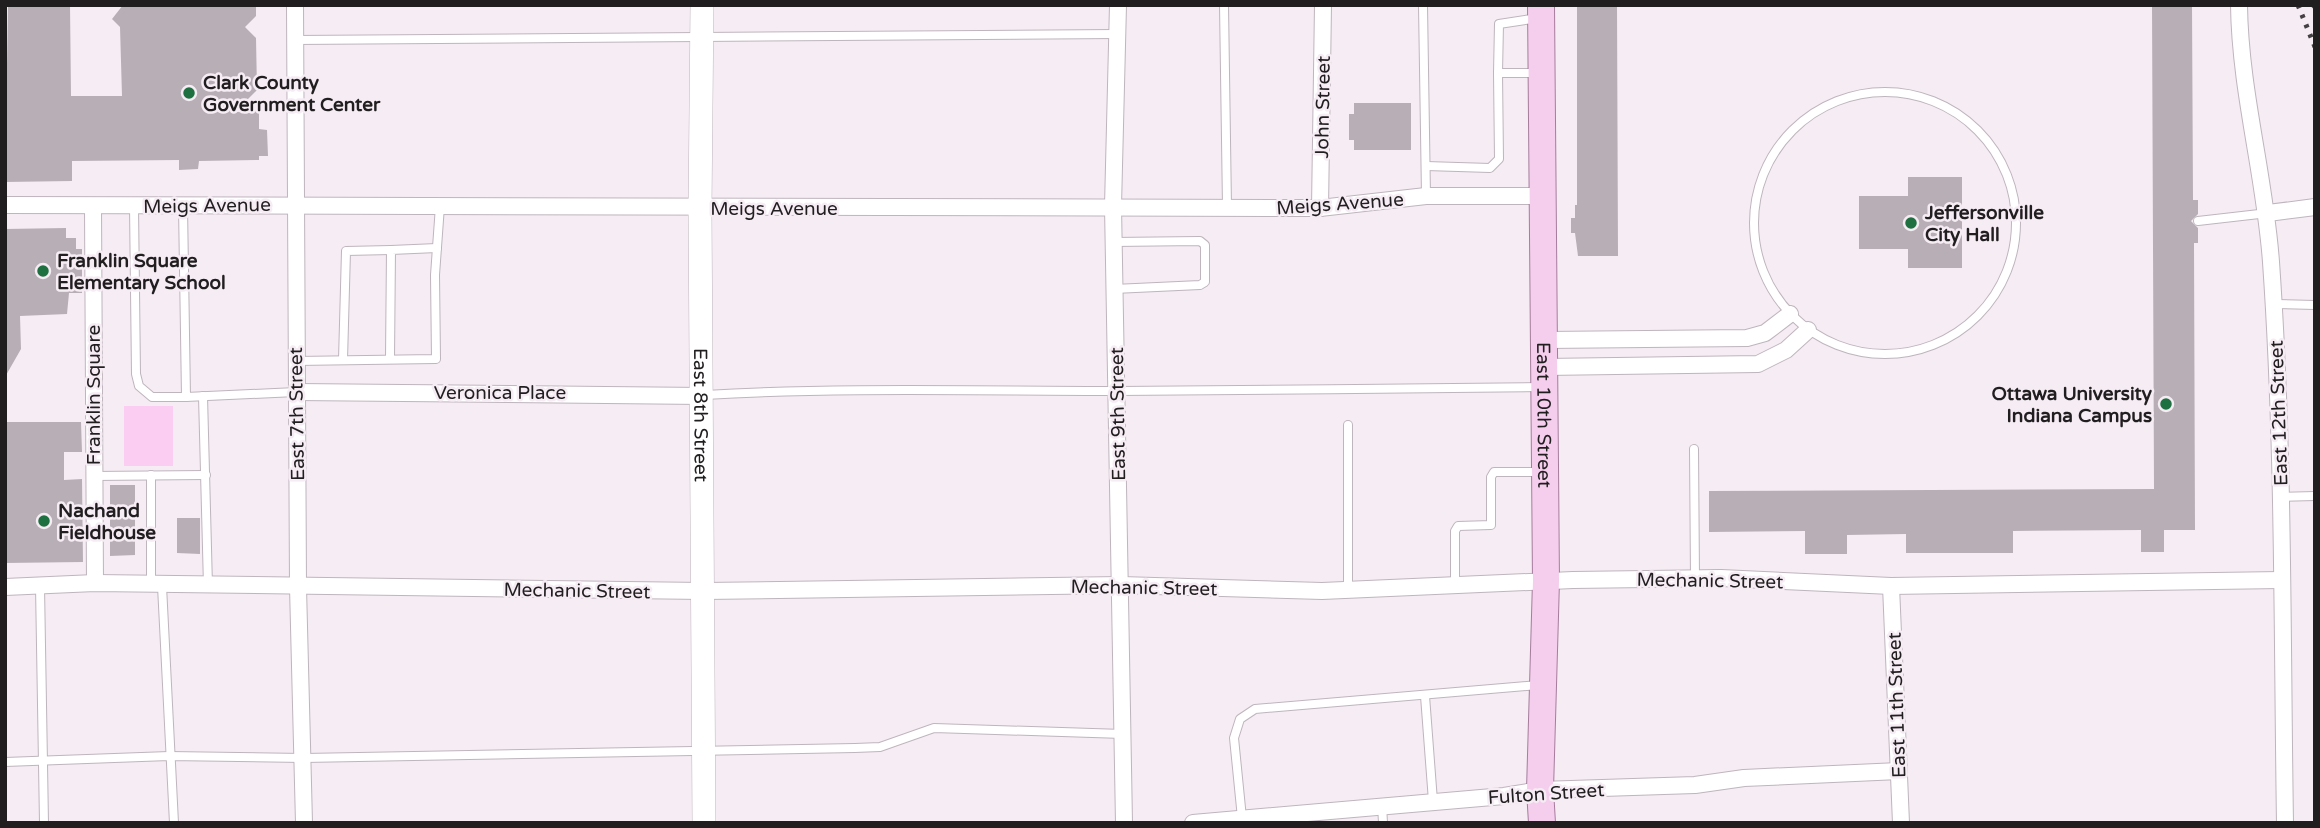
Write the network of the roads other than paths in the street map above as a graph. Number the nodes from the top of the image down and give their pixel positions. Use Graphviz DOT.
graph roads {
  1 [pos="295,5"];
  2 [pos="702,5"];
  3 [pos="1118,5"];
  4 [pos="1224,5"];
  5 [pos="1323,5"];
  6 [pos="1423,5"];
  7 [pos="2239,5"];
  8 [pos="1541,11"];
  9 [pos="1117,34"];
  10 [pos="702,36"];
  11 [pos="295,40"];
  12 [pos="1498,73"];
  13 [pos="1540,73"];
  14 [pos="1426,166"];
  15 [pos="1542,195"];
  16 [pos="1426,196"];
  17 [pos="5,205"];
  18 [pos="294,205"];
  19 [pos="93,206"];
  20 [pos="134,206"];
  21 [pos="183,206"];
  22 [pos="440,206"];
  23 [pos="1113,206"];
  24 [pos="1227,207"];
  25 [pos="2315,207"];
  26 [pos="1320,208"];
  27 [pos="700,209"];
  28 [pos="2268,213"];
  29 [pos="2198,221"];
  30 [pos="1113,242"];
  31 [pos="437,248"];
  32 [pos="391,250"];
  33 [pos="1114,289"];
  34 [pos="2274,304"];
  35 [pos="2315,305"];
  36 [pos="1790,314"];
  37 [pos="1808,330"];
  38 [pos="1546,340"];
  39 [pos="390,358"];
  40 [pos="343,360"];
  41 [pos="296,361"];
  42 [pos="1545,377"];
  43 [pos="1117,391"];
  44 [pos="296,392"];
  45 [pos="203,396"];
  46 [pos="703,396"];
  47 [pos="186,397"];
  48 [pos="1348,425"];
  49 [pos="1694,449"];
  50 [pos="1545,472"];
  51 [pos="151,475"];
  52 [pos="206,475"];
  53 [pos="93,476"];
  54 [pos="2315,496"];
  55 [pos="2281,497"];
  56 [pos="1695,578"];
  57 [pos="2281,580"];
  58 [pos="1546,581"];
  59 [pos="95,583"];
  60 [pos="1121,584"];
  61 [pos="156,585"];
  62 [pos="40,586"];
  63 [pos="208,586"];
  64 [pos="1455,586"];
  65 [pos="1891,586"];
  66 [pos="5,587"];
  67 [pos="298,587"];
  68 [pos="1348,590"];
  69 [pos="704,591"];
  70 [pos="1544,685"];
  71 [pos="1425,696"];
  72 [pos="1123,734"];
  73 [pos="705,752"];
  74 [pos="169,756"];
  75 [pos="304,758"];
  76 [pos="5,762"];
  77 [pos="46,763"];
  78 [pos="1899,771"];
  79 [pos="1540,790"];
  80 [pos="1433,801"];
  81 [pos="1382,805"];
  82 [pos="1242,818"];
  83 [pos="44,823"];
  84 [pos="174,823"];
  85 [pos="304,823"];
  86 [pos="704,823"];
  87 [pos="1124,823"];
  88 [pos="1193,823"];
  89 [pos="1383,823"];
  90 [pos="1542,823"];
  91 [pos="1901,823"];
  92 [pos="2285,823"];
  1 -- 11 [label="street, East 7th Street"];
  2 -- 10 [label="main road, East 8th Street"];
  3 -- 9 [label="street, East 9th Street"];
  4 -- 24 [label="lane"];
  5 -- 26 [label="street, John Street"];
  6 -- 14 [label="lane"];
  7 -- 28 [label="street, East 12th Street"];
  8 -- 12 [label="lane"];
  8 -- 13 [label="main road, East 10th Street"];
  9 -- 10 [label="lane"];
  9 -- 23 [label="street, East 9th Street"];
  10 -- 11 [label="lane"];
  10 -- 27 [label="main road, East 8th Street"];
  11 -- 18 [label="street, East 7th Street"];
  12 -- 13 [label="lane"];
  12 -- 14 [label="lane"];
  13 -- 15 [label="main road, East 10th Street"];
  14 -- 16 [label="lane"];
  15 -- 16 [label="street, Meigs Avenue"];
  15 -- 38 [label="main road, East 10th Street"];
  16 -- 26 [label="street, Meigs Avenue"];
  17 -- 19 [label="street, Meigs Avenue"];
  18 -- 21 [label="street, Meigs Avenue"];
  18 -- 22 [label="street, Meigs Avenue"];
  18 -- 41 [label="street, East 7th Street"];
  19 -- 20 [label="street, Meigs Avenue"];
  19 -- 53 [label="street, Franklin Square"];
  20 -- 21 [label="street, Meigs Avenue"];
  20 -- 47 [label="lane"];
  21 -- 47 [label="lane"];
  22 -- 27 [label="street, Meigs Avenue"];
  22 -- 31 [label="lane"];
  23 -- 24 [label="street, Meigs Avenue"];
  23 -- 27 [label="street, Meigs Avenue"];
  23 -- 30 [label="street, East 9th Street"];
  24 -- 26 [label="street, Meigs Avenue"];
  25 -- 28 [label="street"];
  27 -- 46 [label="main road, East 8th Street"];
  28 -- 29 [label="lane"];
  28 -- 34 [label="street, East 12th Street"];
  30 -- 33 [label="street, East 9th Street"];
  30 -- 33 [label="lane"];
  31 -- 32 [label="lane"];
  31 -- 39 [label="lane"];
  32 -- 39 [label="lane"];
  32 -- 40 [label="lane"];
  33 -- 43 [label="street, East 9th Street"];
  34 -- 35 [label="lane"];
  34 -- 55 [label="street, East 12th Street"];
  36 -- 37 [label="lane"];
  36 -- 37 [label="lane"];
  36 -- 38 [label="street"];
  37 -- 42 [label="street"];
  38 -- 42 [label="main road, East 10th Street"];
  39 -- 40 [label="lane"];
  40 -- 41 [label="lane"];
  41 -- 44 [label="street, East 7th Street"];
  42 -- 43 [label="lane"];
  42 -- 50 [label="main road, East 10th Street"];
  43 -- 46 [label="lane"];
  43 -- 60 [label="street, East 9th Street"];
  44 -- 45 [label="lane"];
  44 -- 46 [label="street, Veronica Place"];
  44 -- 67 [label="street, East 7th Street"];
  45 -- 47 [label="lane"];
  45 -- 52 [label="lane"];
  46 -- 69 [label="main road, East 8th Street"];
  48 -- 68 [label="lane"];
  49 -- 56 [label="lane"];
  50 -- 58 [label="main road, East 10th Street"];
  50 -- 64 [label="lane"];
  51 -- 52 [label="lane"];
  51 -- 53 [label="lane"];
  51 -- 61 [label="lane"];
  52 -- 63 [label="lane"];
  53 -- 59 [label="street, Franklin Square"];
  54 -- 55 [label="lane"];
  55 -- 57 [label="street, East 12th Street"];
  56 -- 58 [label="street, Mechanic Street"];
  56 -- 65 [label="street, Mechanic Street"];
  57 -- 65 [label="street, Mechanic Street"];
  57 -- 92 [label="street, East 12th Street"];
  58 -- 64 [label="street, Mechanic Street"];
  58 -- 70 [label="main road, East 10th Street"];
  59 -- 61 [label="street, Mechanic Street"];
  59 -- 62 [label="street, Mechanic Street"];
  60 -- 68 [label="street, Mechanic Street"];
  60 -- 69 [label="street, Mechanic Street"];
  60 -- 72 [label="street, East 9th Street"];
  61 -- 63 [label="street, Mechanic Street"];
  61 -- 74 [label="lane"];
  62 -- 66 [label="street, Mechanic Street"];
  62 -- 77 [label="lane"];
  63 -- 67 [label="street, Mechanic Street"];
  64 -- 68 [label="street, Mechanic Street"];
  65 -- 78 [label="street, East 11th Street"];
  67 -- 69 [label="street, Mechanic Street"];
  67 -- 75 [label="street, East 7th Street"];
  69 -- 73 [label="main road, East 8th Street"];
  70 -- 71 [label="lane"];
  70 -- 79 [label="main road, East 10th Street"];
  71 -- 80 [label="lane"];
  71 -- 82 [label="lane"];
  72 -- 73 [label="lane"];
  72 -- 87 [label="street, East 9th Street"];
  73 -- 75 [label="lane"];
  73 -- 86 [label="main road, East 8th Street"];
  74 -- 75 [label="lane"];
  74 -- 77 [label="lane"];
  74 -- 84 [label="lane"];
  75 -- 85 [label="street, East 7th Street"];
  76 -- 77 [label="lane"];
  77 -- 83 [label="lane"];
  78 -- 79 [label="street, Fulton Street"];
  78 -- 91 [label="street, East 11th Street"];
  79 -- 80 [label="street, Fulton Street"];
  79 -- 90 [label="main road, East 10th Street"];
  80 -- 81 [label="street, Fulton Street"];
  81 -- 82 [label="street, Fulton Street"];
  81 -- 89 [label="lane"];
  82 -- 88 [label="street, Fulton Street"];
}
